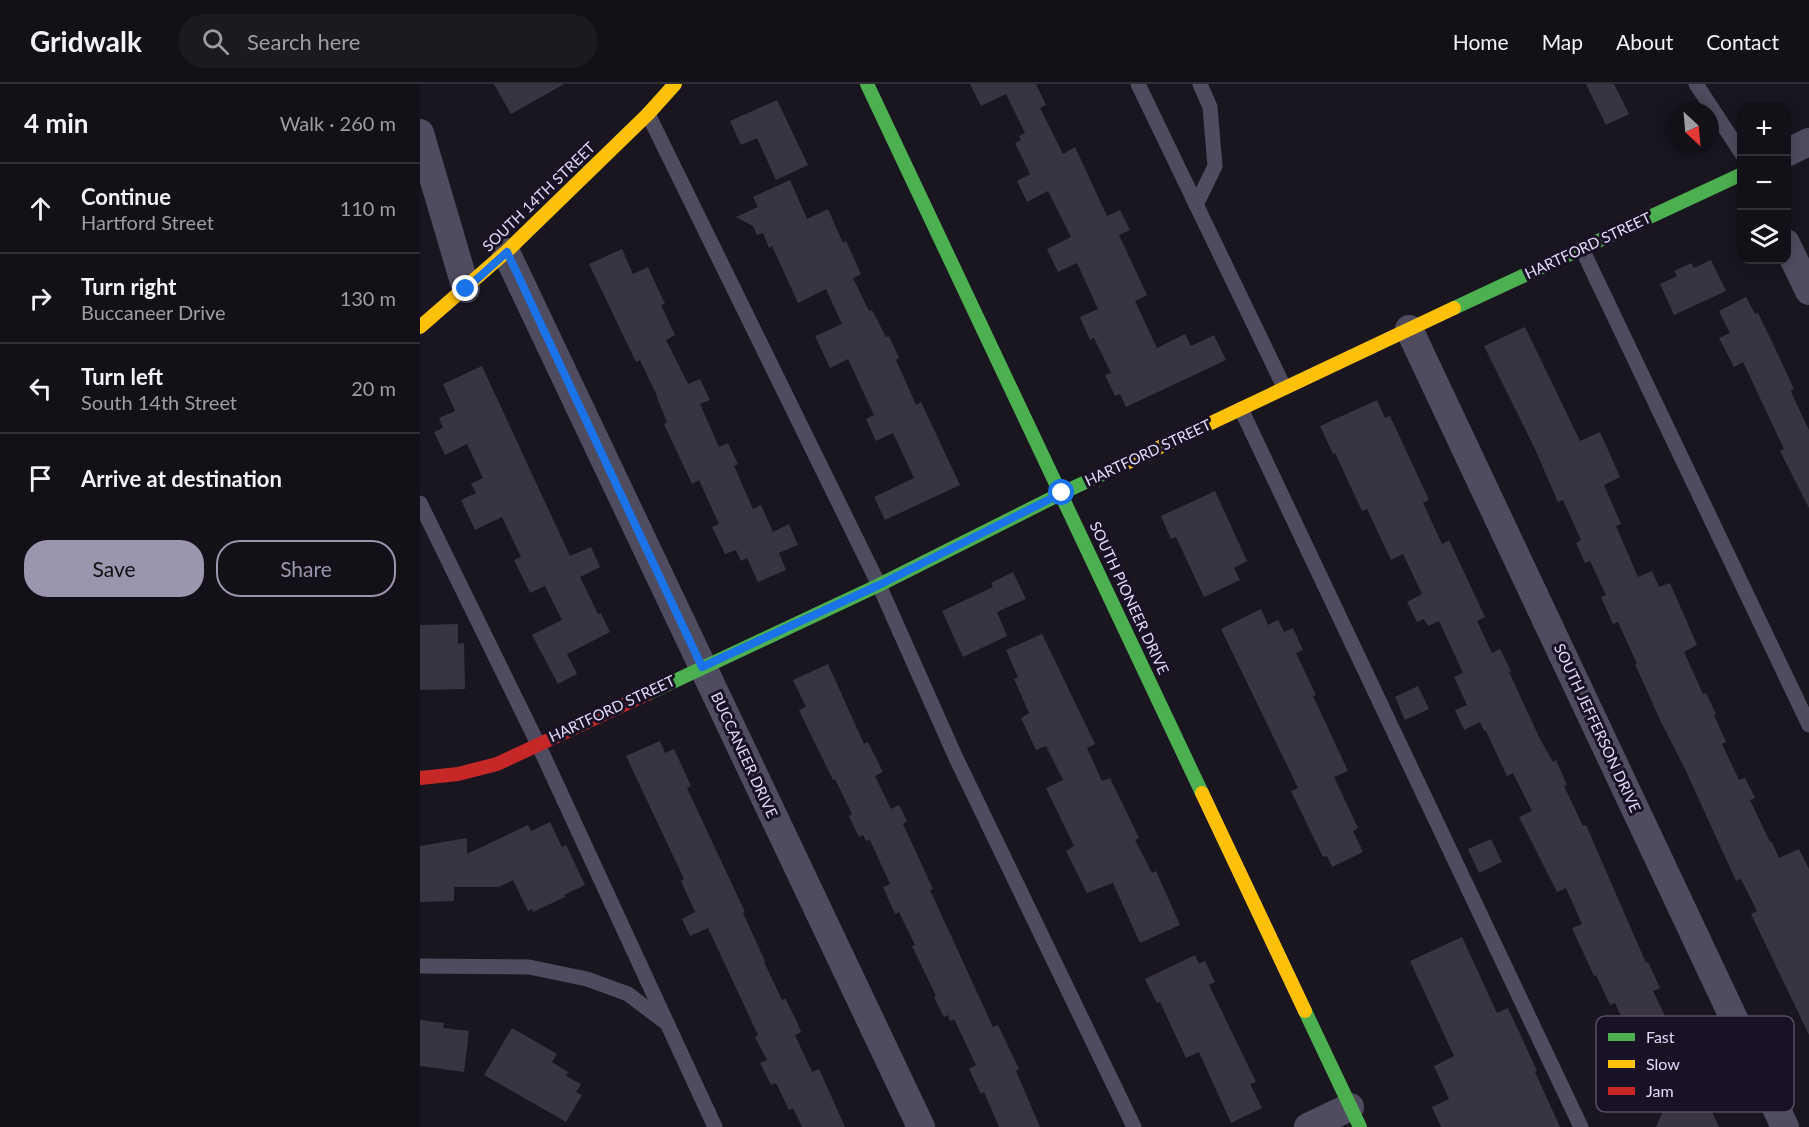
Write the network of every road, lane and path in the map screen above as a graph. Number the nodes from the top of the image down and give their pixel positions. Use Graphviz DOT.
graph roads {
  1 [pos="652,84"];
  2 [pos="675,84"];
  3 [pos="867,84"];
  4 [pos="1200,84"];
  5 [pos="1698,84"];
  6 [pos="1144,86"];
  7 [pos="660,101"];
  8 [pos="648,114"];
  9 [pos="420,134"];
  10 [pos="1809,142"];
  11 [pos="1737,146"];
  12 [pos="1791,151"];
  13 [pos="1737,176"];
  14 [pos="1196,205"];
  15 [pos="1582,249"];
  16 [pos="507,252"];
  17 [pos="1791,253"];
  18 [pos="466,289"];
  19 [pos="1809,291"];
  20 [pos="420,327"];
  21 [pos="1409,329"];
  22 [pos="1284,387"];
  23 [pos="1241,410"];
  24 [pos="1062,493"];
  25 [pos="420,503"];
  26 [pos="879,585"];
  27 [pos="702,667"];
  28 [pos="1809,725"];
  29 [pos="538,744"];
  30 [pos="420,778"];
  31 [pos="420,966"];
  32 [pos="1733,1016"];
  33 [pos="666,1023"];
  34 [pos="1778,1112"];
  35 [pos="1355,1117"];
  36 [pos="715,1127"];
  37 [pos="921,1127"];
  38 [pos="1134,1127"];
  39 [pos="1308,1127"];
  40 [pos="1581,1127"];
  41 [pos="1785,1127"];
  1 -- 7 [label="lane"];
  2 -- 7 [label="street, SOUTH 14TH STREET"];
  3 -- 24 [label="street, SOUTH PIONEER DRIVE"];
  4 -- 14 [label="lane"];
  5 -- 11 [label="lane"];
  6 -- 14 [label="lane"];
  7 -- 8 [label="street, SOUTH 14TH STREET"];
  8 -- 16 [label="street, SOUTH 14TH STREET"];
  8 -- 26 [label="lane"];
  9 -- 18 [label="street"];
  10 -- 12 [label="street"];
  13 -- 15 [label="street, HARTFORD STREET"];
  14 -- 22 [label="lane"];
  15 -- 21 [label="street, HARTFORD STREET"];
  15 -- 28 [label="lane"];
  16 -- 18 [label="street, SOUTH 14TH STREET"];
  16 -- 27 [label="street, BUCCANEER DRIVE"];
  17 -- 19 [label="street"];
  18 -- 20 [label="street, SOUTH 14TH STREET"];
  21 -- 22 [label="street, HARTFORD STREET"];
  21 -- 32 [label="street, SOUTH JEFFERSON DRIVE"];
  22 -- 23 [label="street, HARTFORD STREET"];
  23 -- 24 [label="street, HARTFORD STREET"];
  23 -- 40 [label="lane"];
  24 -- 26 [label="street, HARTFORD STREET"];
  24 -- 35 [label="street, SOUTH PIONEER DRIVE"];
  25 -- 29 [label="lane"];
  26 -- 27 [label="street, HARTFORD STREET"];
  26 -- 38 [label="lane"];
  27 -- 29 [label="street, HARTFORD STREET"];
  27 -- 37 [label="street, BUCCANEER DRIVE"];
  29 -- 30 [label="street, HARTFORD STREET"];
  29 -- 33 [label="lane"];
  31 -- 33 [label="lane"];
  33 -- 36 [label="lane"];
  34 -- 41 [label="street, SOUTH JEFFERSON DRIVE"];
  35 -- 39 [label="street"];
}
